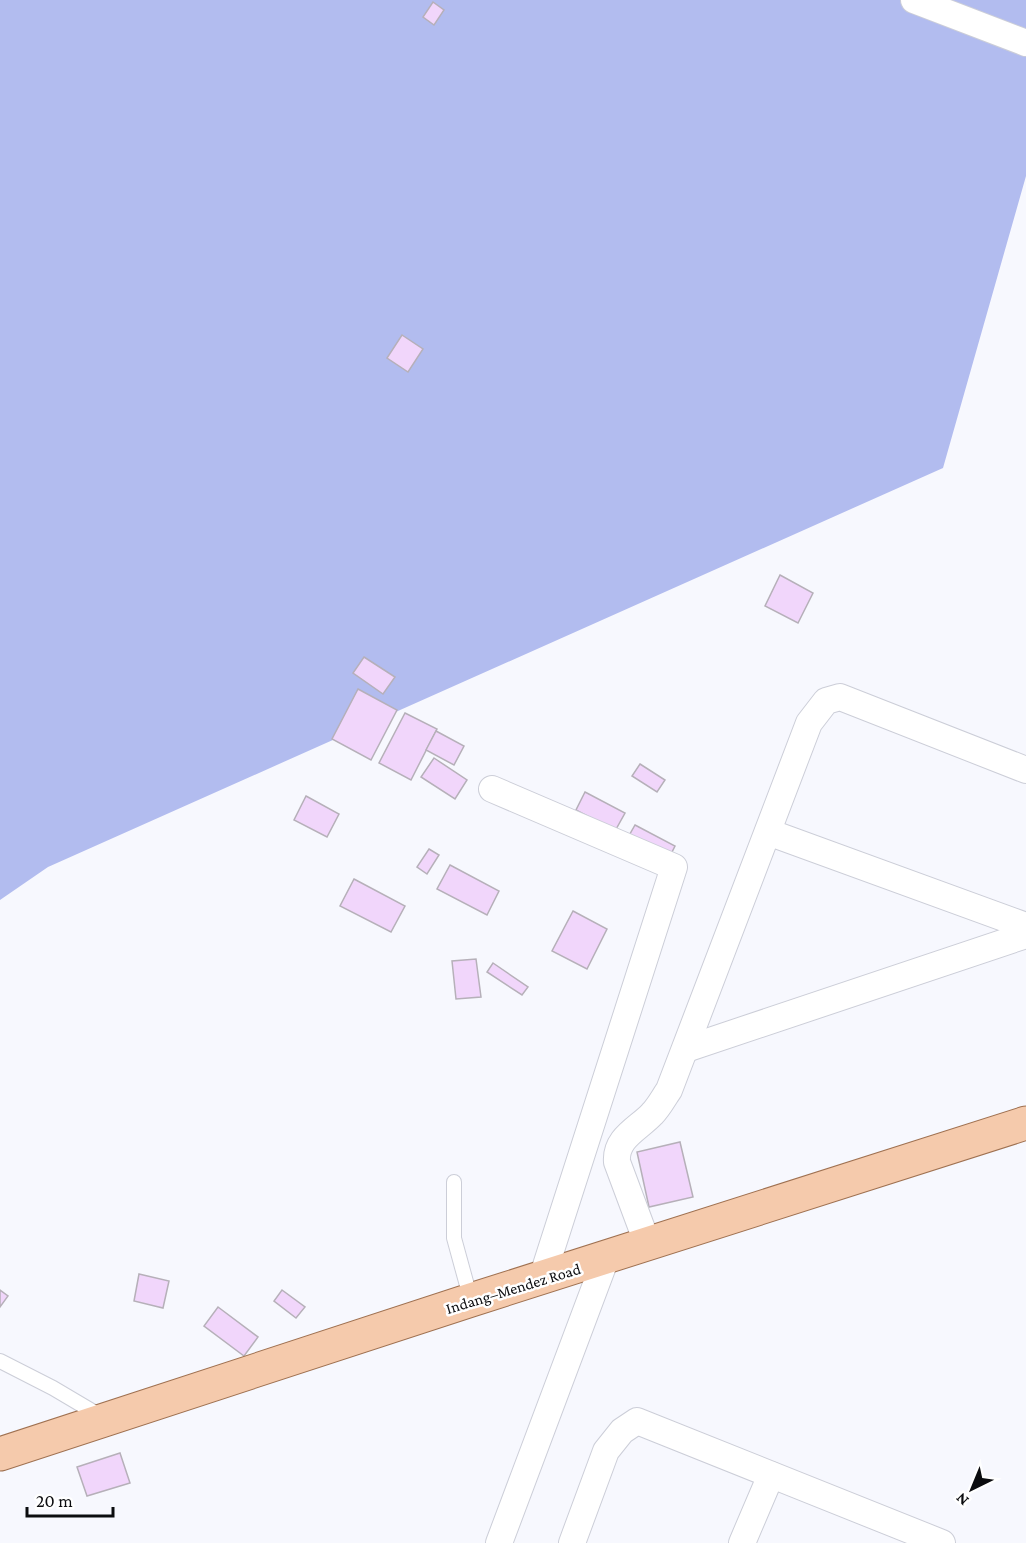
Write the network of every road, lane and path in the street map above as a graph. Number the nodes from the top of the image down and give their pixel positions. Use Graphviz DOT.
graph roads {
  1 [pos="914,0"];
  2 [pos="1026,44"];
  3 [pos="1026,770"];
  4 [pos="492,789"];
  5 [pos="768,832"];
  6 [pos="1026,926"];
  7 [pos="1026,935"];
  8 [pos="686,1049"];
  9 [pos="1026,1123"];
  10 [pos="454,1182"];
  11 [pos="648,1245"];
  12 [pos="606,1258"];
  13 [pos="542,1278"];
  14 [pos="471,1300"];
  15 [pos="0,1361"];
  16 [pos="106,1420"];
  17 [pos="0,1454"];
  18 [pos="771,1475"];
  19 [pos="903,1536"];
  20 [pos="499,1543"];
  21 [pos="572,1543"];
  22 [pos="742,1543"];
  23 [pos="942,1543"];
  1 -- 2 [label="street"];
  3 -- 5 [label="street"];
  4 -- 13 [label="street"];
  5 -- 6 [label="street"];
  5 -- 8 [label="street"];
  7 -- 8 [label="street"];
  8 -- 11 [label="street"];
  9 -- 11 [label="main road, Indang–Mendez Road"];
  10 -- 14 [label="lane"];
  11 -- 12 [label="main road, Indang–Mendez Road"];
  12 -- 13 [label="main road, Indang–Mendez Road"];
  12 -- 20 [label="street"];
  13 -- 14 [label="main road, Indang–Mendez Road"];
  14 -- 16 [label="main road, Indang–Mendez Road"];
  15 -- 16 [label="lane"];
  16 -- 17 [label="main road, Indang–Mendez Road"];
  18 -- 19 [label="street"];
  18 -- 21 [label="street"];
  18 -- 22 [label="street"];
  19 -- 23 [label="street"];
}
